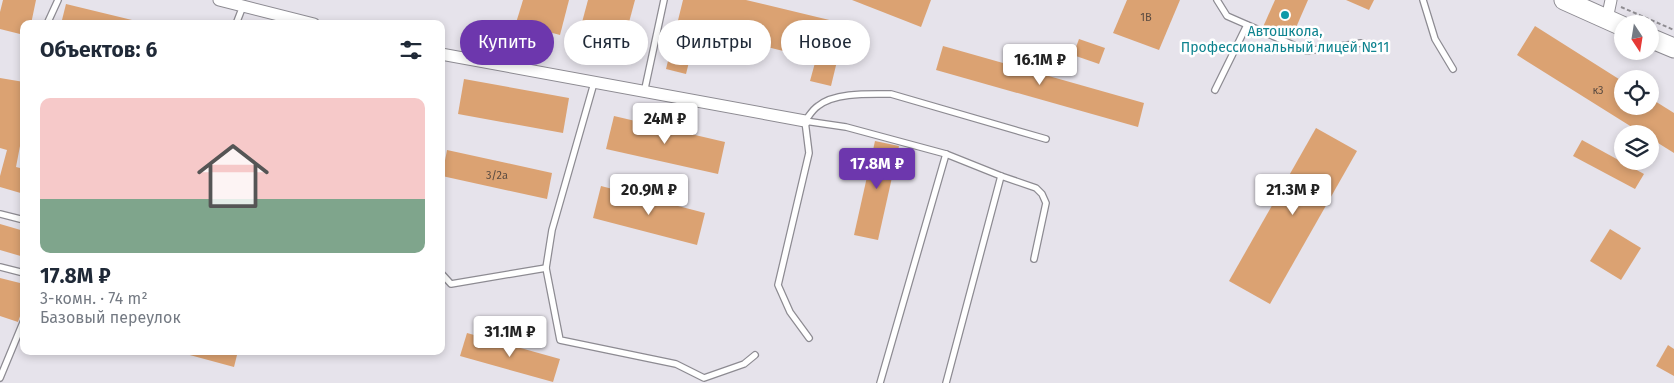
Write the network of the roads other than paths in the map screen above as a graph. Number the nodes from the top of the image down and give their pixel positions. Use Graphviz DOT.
graph roads {
  1 [pos="58,0"];
  2 [pos="219,0"];
  3 [pos="664,0"];
  4 [pos="1217,0"];
  5 [pos="1423,0"];
  6 [pos="1564,0"];
  7 [pos="243,6"];
  8 [pos="1613,12"];
  9 [pos="49,20"];
  10 [pos="238,20"];
  11 [pos="298,20"];
  12 [pos="1246,24"];
  13 [pos="1659,42"];
  14 [pos="1360,43"];
  15 [pos="1674,48"];
  16 [pos="445,55"];
  17 [pos="1453,69"];
  18 [pos="594,83"];
  19 [pos="1215,90"];
  20 [pos="644,93"];
  21 [pos="805,121"];
  22 [pos="1046,139"];
  23 [pos="946,154"];
  24 [pos="1000,176"];
  25 [pos="0,214"];
  26 [pos="20,219"];
  27 [pos="1034,260"];
  28 [pos="0,267"];
  29 [pos="546,268"];
  30 [pos="20,272"];
  31 [pos="445,277"];
  32 [pos="20,330"];
  33 [pos="809,338"];
  34 [pos="755,355"];
  35 [pos="0,378"];
  36 [pos="704,381"];
  37 [pos="880,383"];
  38 [pos="946,383"];
  1 -- 9 [label="lane"];
  2 -- 7 [label="street"];
  3 -- 20 [label="lane"];
  4 -- 12 [label="lane"];
  5 -- 17 [label="lane"];
  6 -- 8 [label="main road"];
  7 -- 10 [label="lane"];
  7 -- 11 [label="street"];
  12 -- 14 [label="lane"];
  12 -- 19 [label="lane"];
  13 -- 15 [label="main road"];
  16 -- 18 [label="street"];
  18 -- 20 [label="street"];
  18 -- 29 [label="lane"];
  20 -- 21 [label="street"];
  21 -- 22 [label="lane"];
  21 -- 23 [label="lane"];
  21 -- 33 [label="lane"];
  23 -- 24 [label="lane"];
  23 -- 37 [label="lane"];
  24 -- 27 [label="lane"];
  24 -- 38 [label="lane"];
  25 -- 26 [label="lane"];
  28 -- 30 [label="lane"];
  29 -- 31 [label="lane"];
  29 -- 36 [label="lane"];
  32 -- 35 [label="lane"];
  34 -- 36 [label="lane"];
}
